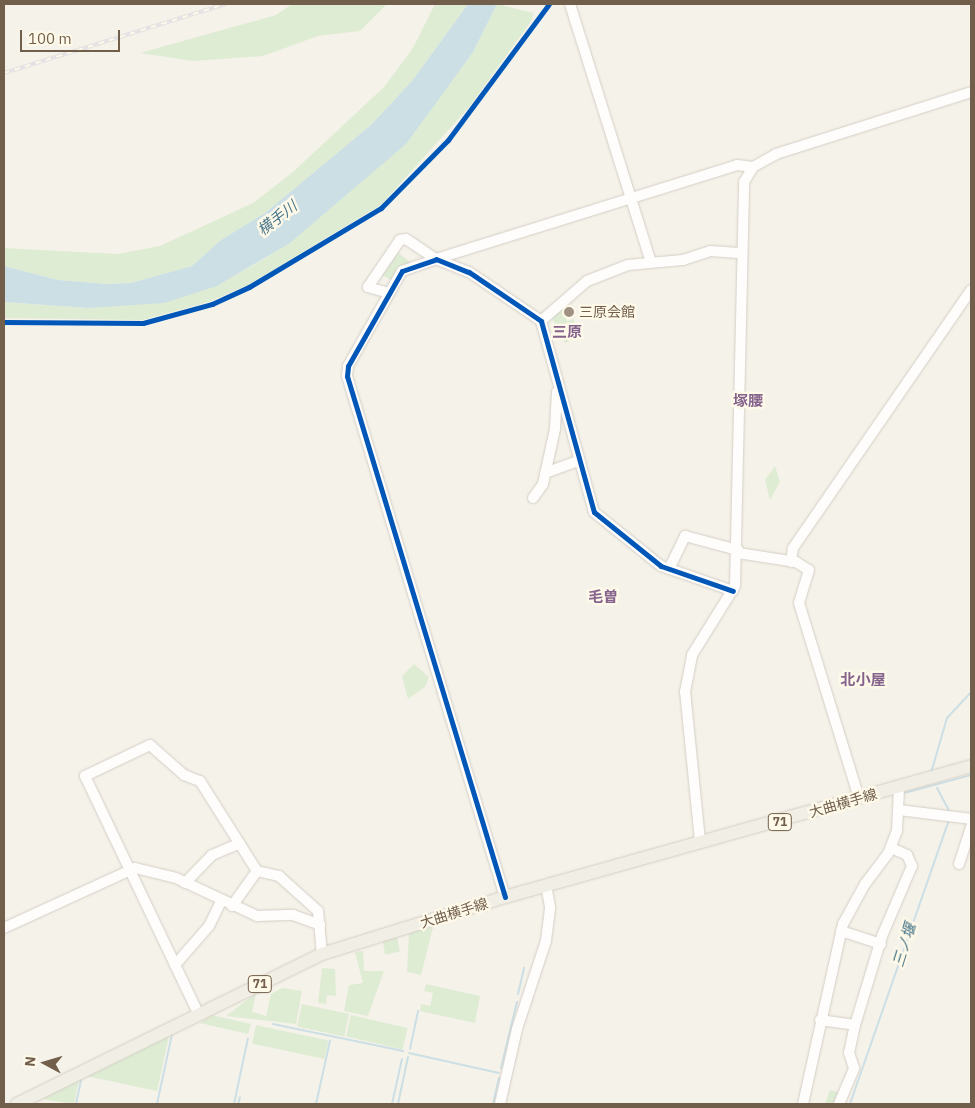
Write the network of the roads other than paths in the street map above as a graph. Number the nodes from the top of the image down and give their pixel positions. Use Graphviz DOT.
graph roads {
  1 [pos="570,4"];
  2 [pos="971,92"];
  3 [pos="753,168"];
  4 [pos="630,197"];
  5 [pos="742,253"];
  6 [pos="436,259"];
  7 [pos="650,259"];
  8 [pos="971,290"];
  9 [pos="389,293"];
  10 [pos="541,321"];
  11 [pos="557,383"];
  12 [pos="578,461"];
  13 [pos="545,473"];
  14 [pos="533,498"];
  15 [pos="738,551"];
  16 [pos="791,562"];
  17 [pos="670,569"];
  18 [pos="733,591"];
  19 [pos="971,766"];
  20 [pos="899,788"];
  21 [pos="858,798"];
  22 [pos="899,810"];
  23 [pos="971,819"];
  24 [pos="971,826"];
  25 [pos="700,840"];
  26 [pos="240,843"];
  27 [pos="890,848"];
  28 [pos="959,864"];
  29 [pos="257,870"];
  30 [pos="129,871"];
  31 [pos="184,883"];
  32 [pos="546,885"];
  33 [pos="505,897"];
  34 [pos="221,901"];
  35 [pos="232,906"];
  36 [pos="320,925"];
  37 [pos="4,928"];
  38 [pos="841,931"];
  39 [pos="881,944"];
  40 [pos="322,954"];
  41 [pos="175,966"];
  42 [pos="199,1015"];
  43 [pos="820,1020"];
  44 [pos="855,1025"];
  45 [pos="17,1104"];
  46 [pos="500,1104"];
  47 [pos="803,1104"];
  48 [pos="839,1104"];
  1 -- 4 [label="street"];
  2 -- 3 [label="street"];
  3 -- 4 [label="street"];
  3 -- 5 [label="street"];
  4 -- 6 [label="street"];
  4 -- 7 [label="street"];
  5 -- 7 [label="street"];
  5 -- 15 [label="street"];
  6 -- 9 [label="street"];
  6 -- 9 [label="street"];
  6 -- 10 [label="street"];
  7 -- 10 [label="street"];
  8 -- 16 [label="street"];
  9 -- 33 [label="street"];
  10 -- 11 [label="street"];
  11 -- 12 [label="street"];
  11 -- 13 [label="street"];
  12 -- 13 [label="street"];
  12 -- 17 [label="street"];
  13 -- 14 [label="street"];
  15 -- 16 [label="street"];
  15 -- 17 [label="street"];
  15 -- 18 [label="street"];
  16 -- 21 [label="street"];
  17 -- 18 [label="street"];
  18 -- 25 [label="street"];
  19 -- 20 [label="main road, 大曲横手線 / 71"];
  20 -- 21 [label="main road, 大曲横手線 / 71"];
  20 -- 22 [label="street"];
  21 -- 25 [label="main road, 大曲横手線 / 71"];
  22 -- 23 [label="street"];
  22 -- 27 [label="street"];
  24 -- 28 [label="street"];
  25 -- 32 [label="main road, 大曲横手線 / 71"];
  26 -- 29 [label="street"];
  26 -- 30 [label="street"];
  26 -- 31 [label="street"];
  27 -- 38 [label="street"];
  27 -- 39 [label="street"];
  29 -- 35 [label="street"];
  29 -- 36 [label="street"];
  30 -- 31 [label="street"];
  30 -- 37 [label="street"];
  30 -- 41 [label="street"];
  31 -- 34 [label="street"];
  32 -- 33 [label="main road, 大曲横手線 / 71"];
  32 -- 46 [label="street"];
  33 -- 40 [label="main road, 大曲横手線 / 71"];
  34 -- 35 [label="street"];
  34 -- 41 [label="street"];
  35 -- 36 [label="street"];
  36 -- 40 [label="street"];
  38 -- 39 [label="street"];
  38 -- 43 [label="street"];
  39 -- 44 [label="street"];
  40 -- 42 [label="main road, 大曲横手線 / 71"];
  41 -- 42 [label="street"];
  42 -- 45 [label="main road, 大曲横手線 / 71"];
  43 -- 44 [label="street"];
  43 -- 47 [label="street"];
  44 -- 48 [label="street"];
}
